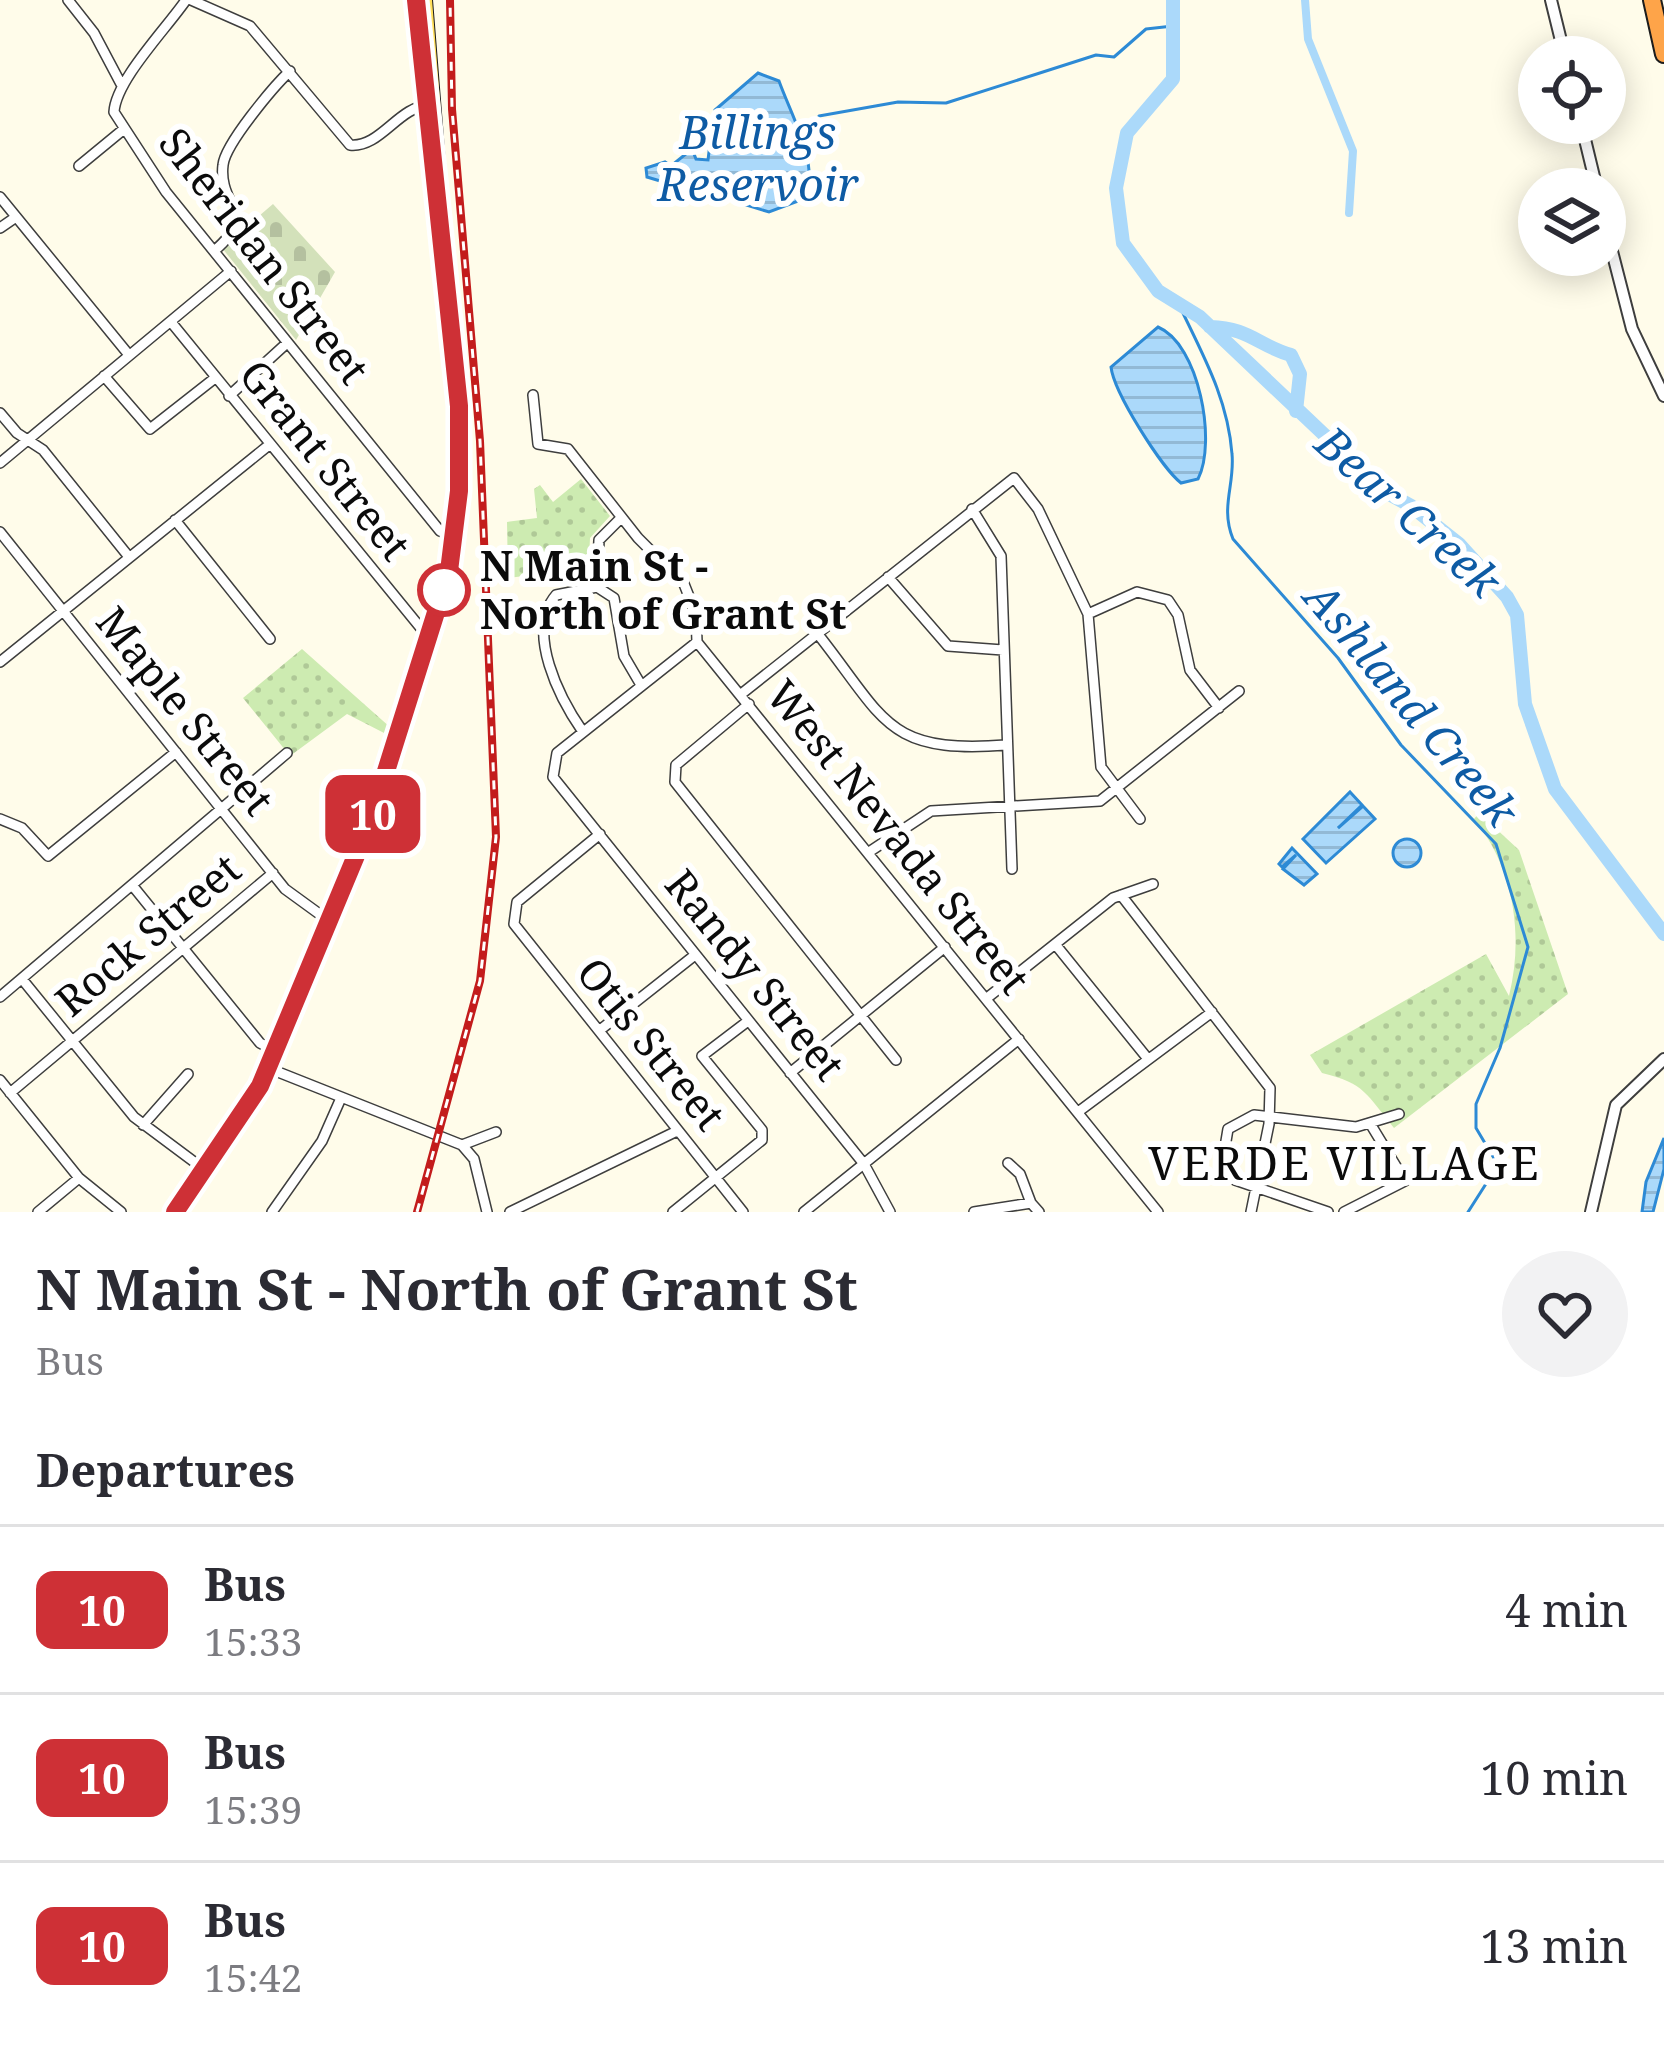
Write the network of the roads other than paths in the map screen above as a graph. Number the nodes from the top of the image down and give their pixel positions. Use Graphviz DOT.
graph roads {
  1 [pos="68,0"];
  2 [pos="189,0"];
  3 [pos="421,0"];
  4 [pos="1551,0"];
  5 [pos="1652,0"];
  6 [pos="1559,36"];
  7 [pos="1664,53"];
  8 [pos="290,70"];
  9 [pos="121,83"];
  10 [pos="430,105"];
  11 [pos="124,129"];
  12 [pos="80,166"];
  13 [pos="0,197"];
  14 [pos="16,217"];
  15 [pos="0,228"];
  16 [pos="214,251"];
  17 [pos="231,272"];
  18 [pos="1618,276"];
  19 [pos="171,322"];
  20 [pos="287,343"];
  21 [pos="129,355"];
  22 [pos="104,376"];
  23 [pos="215,378"];
  24 [pos="533,395"];
  25 [pos="230,396"];
  26 [pos="1664,396"];
  27 [pos="0,413"];
  28 [pos="29,439"];
  29 [pos="269,445"];
  30 [pos="0,463"];
  31 [pos="972,509"];
  32 [pos="621,518"];
  33 [pos="175,520"];
  34 [pos="0,532"];
  35 [pos="454,537"];
  36 [pos="129,557"];
  37 [pos="887,577"];
  38 [pos="597,587"];
  39 [pos="62,611"];
  40 [pos="1088,614"];
  41 [pos="817,634"];
  42 [pos="433,635"];
  43 [pos="270,639"];
  44 [pos="697,642"];
  45 [pos="1004,650"];
  46 [pos="0,662"];
  47 [pos="641,685"];
  48 [pos="1239,691"];
  49 [pos="740,694"];
  50 [pos="748,704"];
  51 [pos="1219,708"];
  52 [pos="583,732"];
  53 [pos="1006,745"];
  54 [pos="176,752"];
  55 [pos="287,753"];
  56 [pos="1116,789"];
  57 [pos="1009,807"];
  58 [pos="223,810"];
  59 [pos="0,818"];
  60 [pos="1140,819"];
  61 [pos="600,833"];
  62 [pos="868,852"];
  63 [pos="1012,868"];
  64 [pos="273,873"];
  65 [pos="1153,884"];
  66 [pos="132,885"];
  67 [pos="1120,895"];
  68 [pos="329,921"];
  69 [pos="1055,944"];
  70 [pos="183,947"];
  71 [pos="945,947"];
  72 [pos="695,955"];
  73 [pos="22,979"];
  74 [pos="0,998"];
  75 [pos="987,998"];
  76 [pos="1212,1012"];
  77 [pos="861,1016"];
  78 [pos="748,1021"];
  79 [pos="600,1030"];
  80 [pos="1019,1039"];
  81 [pos="72,1042"];
  82 [pos="275,1051"];
  83 [pos="1148,1059"];
  84 [pos="1664,1059"];
  85 [pos="896,1060"];
  86 [pos="268,1068"];
  87 [pos="790,1072"];
  88 [pos="188,1074"];
  89 [pos="0,1080"];
  90 [pos="10,1093"];
  91 [pos="340,1098"];
  92 [pos="1078,1112"];
  93 [pos="1399,1114"];
  94 [pos="1270,1118"];
  95 [pos="143,1125"];
  96 [pos="1371,1125"];
  97 [pos="677,1130"];
  98 [pos="496,1132"];
  99 [pos="466,1149"];
  100 [pos="1008,1163"];
  101 [pos="864,1164"];
  102 [pos="205,1170"];
  103 [pos="80,1178"];
  104 [pos="716,1178"];
  105 [pos="1259,1189"];
  106 [pos="1035,1207"];
  107 [pos="38,1212"];
  108 [pos="121,1212"];
  109 [pos="175,1212"];
  110 [pos="272,1212"];
  111 [pos="487,1212"];
  112 [pos="510,1212"];
  113 [pos="674,1212"];
  114 [pos="743,1212"];
  115 [pos="804,1212"];
  116 [pos="890,1212"];
  117 [pos="974,1212"];
  118 [pos="1158,1212"];
  119 [pos="1251,1212"];
  120 [pos="1328,1212"];
  121 [pos="1344,1212"];
  122 [pos="1591,1212"];
  1 -- 9 [label="street"];
  2 -- 8 [label="street"];
  2 -- 9 [label="street"];
  3 -- 10 [label="main road"];
  4 -- 6 [label="street"];
  5 -- 7 [label="highway"];
  8 -- 10 [label="street"];
  8 -- 16 [label="street"];
  9 -- 11 [label="street, Sheridan Street"];
  10 -- 35 [label="main road"];
  11 -- 12 [label="street"];
  11 -- 16 [label="street, Sheridan Street"];
  13 -- 14 [label="street"];
  14 -- 15 [label="street"];
  14 -- 21 [label="street"];
  16 -- 17 [label="street, Sheridan Street"];
  17 -- 19 [label="street"];
  17 -- 20 [label="street, Sheridan Street"];
  18 -- 26 [label="street"];
  19 -- 21 [label="street"];
  19 -- 23 [label="street, Grant Street"];
  20 -- 25 [label="street"];
  20 -- 35 [label="street, Sheridan Street"];
  21 -- 22 [label="street"];
  22 -- 23 [label="street"];
  22 -- 28 [label="street"];
  23 -- 25 [label="street, Grant Street"];
  24 -- 32 [label="street, West Nevada Street"];
  25 -- 29 [label="street, Grant Street"];
  27 -- 28 [label="street"];
  28 -- 30 [label="street"];
  28 -- 36 [label="street"];
  29 -- 33 [label="street"];
  29 -- 42 [label="street, Grant Street"];
  31 -- 37 [label="street"];
  31 -- 40 [label="street"];
  31 -- 45 [label="street"];
  32 -- 38 [label="street"];
  32 -- 44 [label="street, West Nevada Street"];
  33 -- 36 [label="street"];
  33 -- 43 [label="street"];
  34 -- 39 [label="street, Maple Street"];
  35 -- 42 [label="main road"];
  36 -- 39 [label="street"];
  37 -- 41 [label="street"];
  37 -- 45 [label="street"];
  38 -- 47 [label="street"];
  38 -- 52 [label="street"];
  39 -- 46 [label="street"];
  39 -- 54 [label="street, Maple Street"];
  40 -- 51 [label="street"];
  40 -- 56 [label="street"];
  41 -- 49 [label="street"];
  41 -- 53 [label="street"];
  42 -- 68 [label="main road"];
  44 -- 47 [label="street"];
  44 -- 49 [label="street, West Nevada Street"];
  45 -- 53 [label="street"];
  47 -- 52 [label="street"];
  48 -- 51 [label="street"];
  49 -- 50 [label="street, West Nevada Street"];
  50 -- 62 [label="street, West Nevada Street"];
  50 -- 77 [label="street"];
  51 -- 56 [label="street"];
  52 -- 61 [label="street, Randy Street"];
  53 -- 57 [label="street"];
  54 -- 58 [label="street, Maple Street"];
  54 -- 59 [label="street"];
  55 -- 58 [label="street"];
  56 -- 57 [label="street"];
  56 -- 60 [label="street"];
  57 -- 62 [label="street"];
  57 -- 63 [label="street"];
  58 -- 64 [label="street, Maple Street"];
  58 -- 66 [label="street"];
  61 -- 72 [label="street, Randy Street"];
  61 -- 79 [label="street, Otis Street"];
  62 -- 71 [label="street, West Nevada Street"];
  64 -- 68 [label="street, Maple Street"];
  64 -- 70 [label="street, Rock Street"];
  65 -- 67 [label="street"];
  66 -- 70 [label="street"];
  66 -- 73 [label="street"];
  67 -- 69 [label="street"];
  67 -- 76 [label="street"];
  68 -- 82 [label="main road"];
  69 -- 75 [label="street"];
  69 -- 83 [label="street"];
  70 -- 81 [label="street, Rock Street"];
  70 -- 82 [label="street"];
  71 -- 75 [label="street, West Nevada Street"];
  71 -- 77 [label="street"];
  72 -- 78 [label="street, Randy Street"];
  72 -- 79 [label="street"];
  73 -- 74 [label="street"];
  73 -- 81 [label="street"];
  75 -- 80 [label="street, West Nevada Street"];
  76 -- 83 [label="street"];
  76 -- 94 [label="street"];
  77 -- 85 [label="street"];
  77 -- 87 [label="street"];
  78 -- 87 [label="street, Randy Street"];
  78 -- 104 [label="street"];
  79 -- 97 [label="street, Otis Street"];
  80 -- 92 [label="street, West Nevada Street"];
  80 -- 101 [label="street"];
  81 -- 90 [label="street, Rock Street"];
  81 -- 95 [label="street"];
  82 -- 86 [label="main road"];
  83 -- 92 [label="street"];
  84 -- 122 [label="street"];
  86 -- 91 [label="street"];
  86 -- 102 [label="main road"];
  87 -- 101 [label="street, Randy Street"];
  88 -- 95 [label="street"];
  89 -- 90 [label="street"];
  90 -- 103 [label="street"];
  91 -- 99 [label="street"];
  91 -- 110 [label="street"];
  92 -- 118 [label="street, West Nevada Street"];
  93 -- 96 [label="street"];
  94 -- 96 [label="street"];
  94 -- 105 [label="street"];
  94 -- 105 [label="street"];
  95 -- 102 [label="street"];
  96 -- 121 [label="street"];
  97 -- 104 [label="street, Otis Street"];
  97 -- 112 [label="street"];
  98 -- 99 [label="street"];
  99 -- 111 [label="street"];
  100 -- 106 [label="street"];
  101 -- 115 [label="street"];
  101 -- 116 [label="street, Randy Street"];
  102 -- 109 [label="main road"];
  103 -- 107 [label="street"];
  103 -- 108 [label="street"];
  104 -- 113 [label="street"];
  104 -- 114 [label="street, Otis Street"];
  105 -- 119 [label="street"];
  105 -- 120 [label="street"];
  106 -- 117 [label="street"];
}
